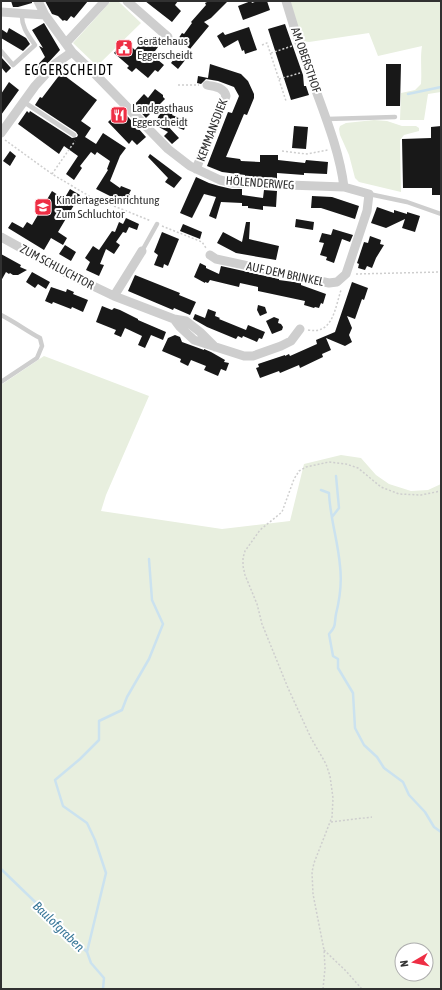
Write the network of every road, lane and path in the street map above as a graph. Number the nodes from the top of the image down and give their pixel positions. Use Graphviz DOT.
graph roads {
  1 [pos="38,1"];
  2 [pos="104,1"];
  3 [pos="127,1"];
  4 [pos="286,1"];
  5 [pos="1,12"];
  6 [pos="22,14"];
  7 [pos="45,15"];
  8 [pos="168,37"];
  9 [pos="66,43"];
  10 [pos="300,44"];
  11 [pos="262,45"];
  12 [pos="1,51"];
  13 [pos="72,52"];
  14 [pos="271,53"];
  15 [pos="308,70"];
  16 [pos="279,79"];
  17 [pos="178,85"];
  18 [pos="207,85"];
  19 [pos="286,101"];
  20 [pos="24,102"];
  21 [pos="395,117"];
  22 [pos="327,119"];
  23 [pos="1,133"];
  24 [pos="76,136"];
  25 [pos="1,137"];
  26 [pos="336,148"];
  27 [pos="282,151"];
  28 [pos="196,169"];
  29 [pos="52,174"];
  30 [pos="344,187"];
  31 [pos="369,194"];
  32 [pos="441,214"];
  33 [pos="157,224"];
  34 [pos="1,237"];
  35 [pos="142,251"];
  36 [pos="210,255"];
  37 [pos="441,272"];
  38 [pos="346,274"];
  39 [pos="114,296"];
  40 [pos="1,315"];
  41 [pos="300,328"];
  42 [pos="1,382"];
  43 [pos="441,490"];
  44 [pos="372,817"];
  45 [pos="331,822"];
  46 [pos="324,950"];
  47 [pos="323,989"];
  48 [pos="362,989"];
  1 -- 7 [label="street, HÖLENDERWEG"];
  2 -- 9 [label="street"];
  3 -- 8 [label="street"];
  4 -- 10 [label="street, AM OBERSTHOF"];
  5 -- 6 [label="street"];
  6 -- 7 [label="street"];
  6 -- 12 [label="lane"];
  7 -- 9 [label="street, HÖLENDERWEG"];
  9 -- 13 [label="street, HÖLENDERWEG"];
  10 -- 14 [label="path"];
  10 -- 15 [label="street, AM OBERSTHOF"];
  11 -- 14 [label="path"];
  13 -- 20 [label="street"];
  13 -- 28 [label="street, HÖLENDERWEG"];
  14 -- 16 [label="path"];
  15 -- 16 [label="path"];
  15 -- 22 [label="street, AM OBERSTHOF"];
  16 -- 19 [label="path"];
  17 -- 18 [label="path, KEMMANSDIEK"];
  18 -- 28 [label="street, KEMMANSDIEK"];
  20 -- 23 [label="street"];
  20 -- 24 [label="lane"];
  21 -- 22 [label="lane"];
  22 -- 26 [label="street, AM OBERSTHOF"];
  24 -- 29 [label="path"];
  25 -- 29 [label="path"];
  26 -- 27 [label="path"];
  26 -- 30 [label="street, AM OBERSTHOF"];
  28 -- 30 [label="street, HÖLENDERWEG"];
  29 -- 33 [label="path"];
  30 -- 31 [label="street, HÖLENDERWEG"];
  31 -- 32 [label="lane, HÖLENDERWEG"];
  31 -- 38 [label="street"];
  33 -- 35 [label="lane"];
  33 -- 36 [label="path"];
  34 -- 39 [label="street, ZUM SCHLUCHTOR"];
  35 -- 39 [label="street"];
  36 -- 38 [label="street, AUF DEM BRINKEL"];
  37 -- 38 [label="path"];
  38 -- 41 [label="path"];
  39 -- 41 [label="street, ZUM SCHLUCHTOR"];
  40 -- 42 [label="lane"];
  43 -- 45 [label="path"];
  44 -- 45 [label="path"];
  45 -- 46 [label="path"];
  46 -- 47 [label="path"];
  46 -- 48 [label="path"];
}
